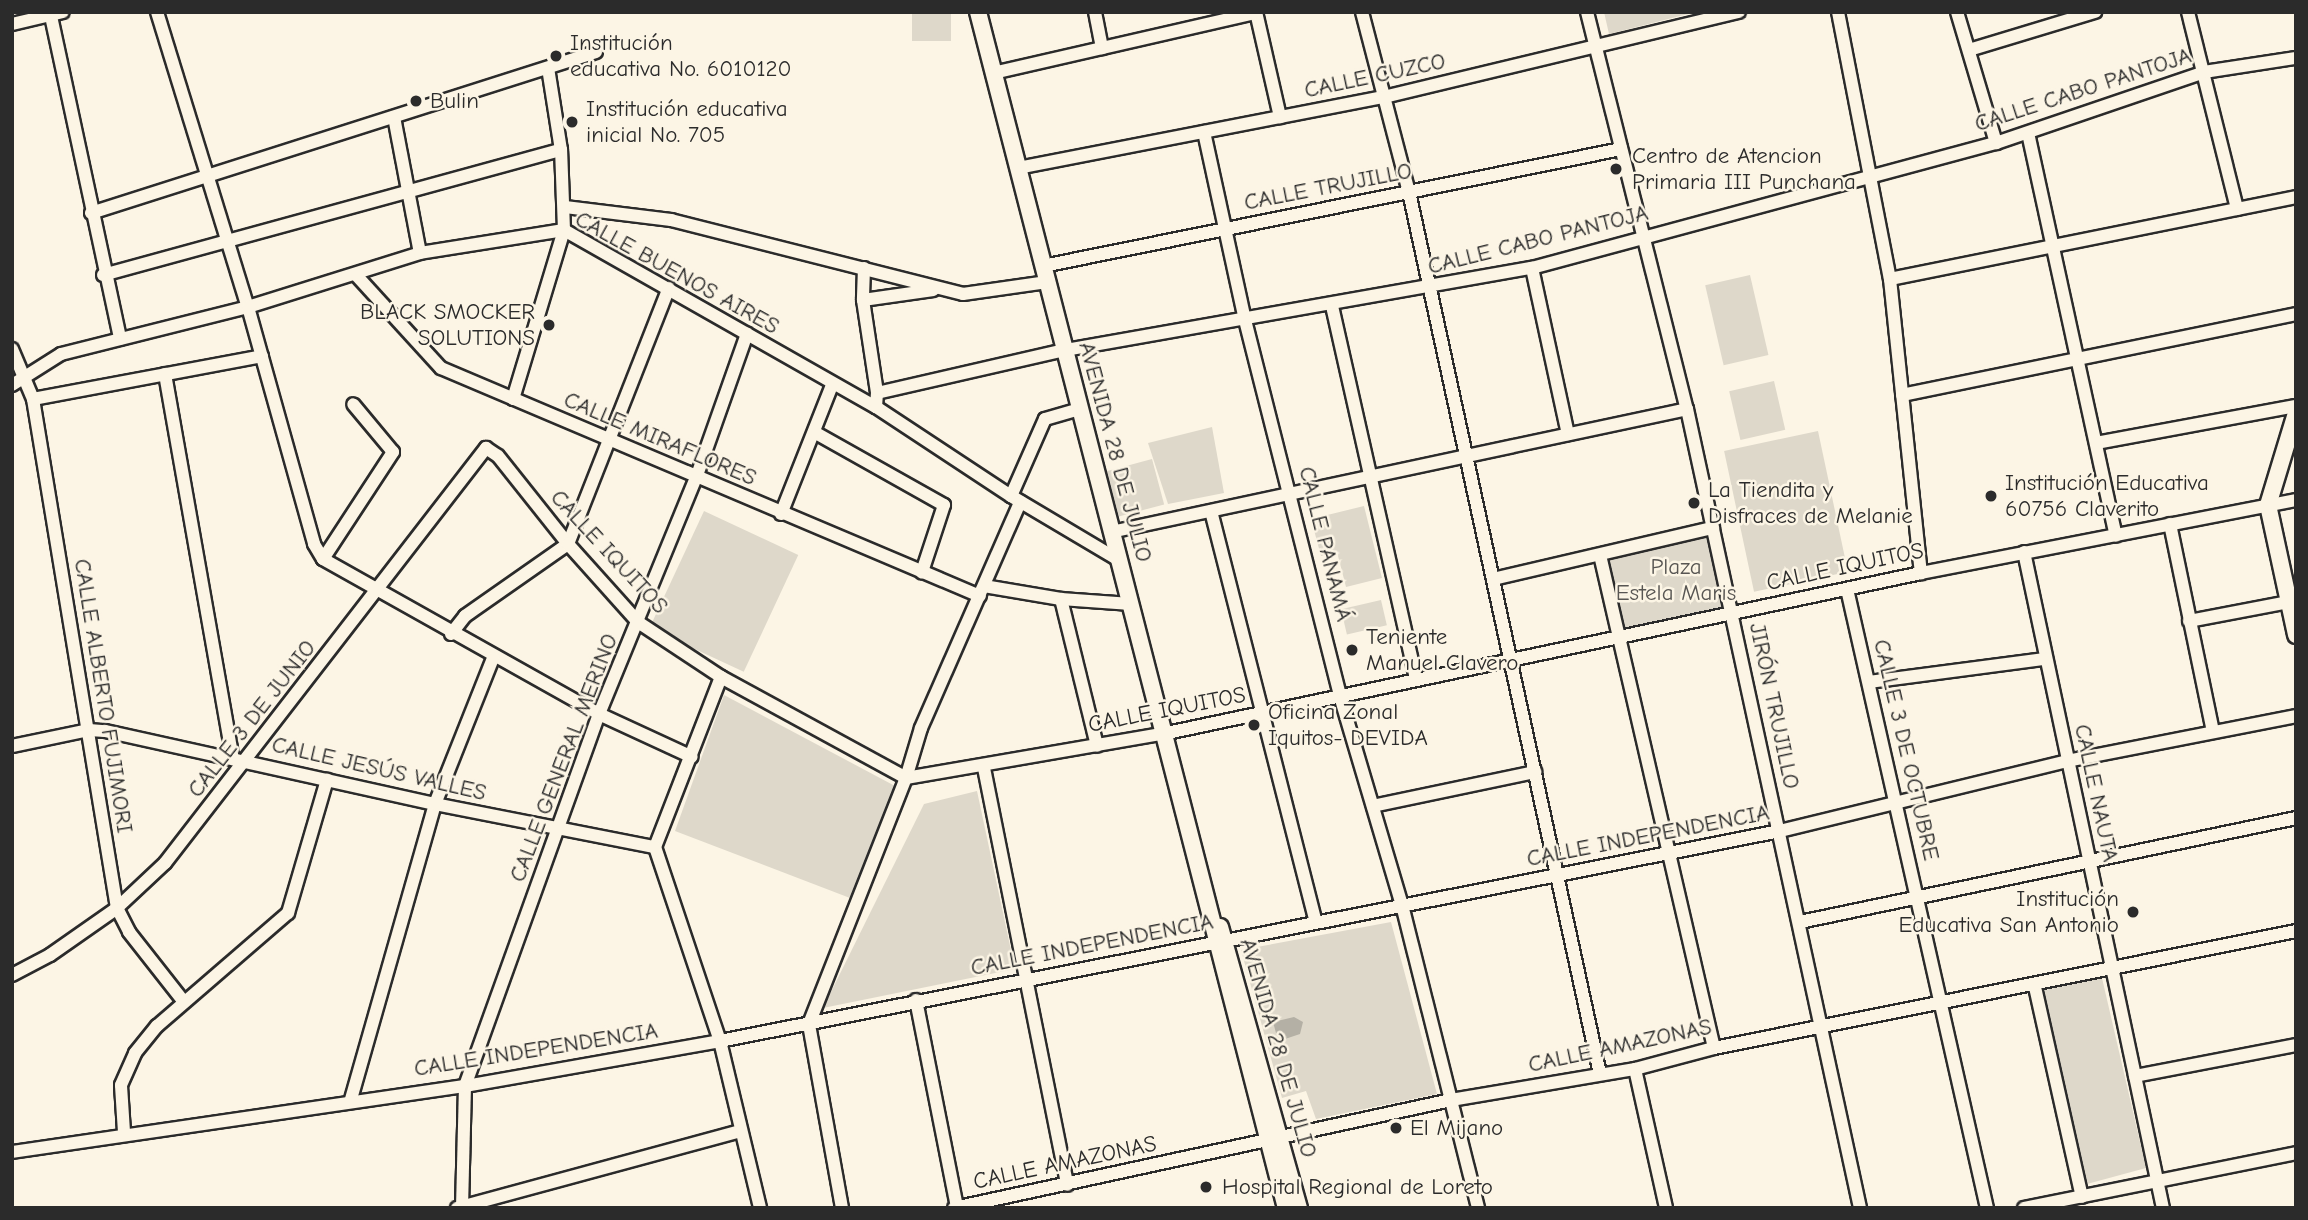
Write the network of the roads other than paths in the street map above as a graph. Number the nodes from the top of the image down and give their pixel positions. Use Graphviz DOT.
graph roads {
  1 [pos="157,12"];
  2 [pos="978,12"];
  3 [pos="1095,12"];
  4 [pos="1362,12"];
  5 [pos="1587,12"];
  6 [pos="1739,12"];
  7 [pos="1838,12"];
  8 [pos="1957,12"];
  9 [pos="2095,12"];
  10 [pos="2188,12"];
  11 [pos="1256,13"];
  12 [pos="57,14"];
  13 [pos="12,24"];
  14 [pos="1596,47"];
  15 [pos="1102,48"];
  16 [pos="1969,50"];
  17 [pos="596,52"];
  18 [pos="2296,58"];
  19 [pos="548,68"];
  20 [pos="2204,72"];
  21 [pos="993,73"];
  22 [pos="1384,97"];
  23 [pos="394,117"];
  24 [pos="1280,117"];
  25 [pos="1205,132"];
  26 [pos="2028,133"];
  27 [pos="1996,142"];
  28 [pos="1621,149"];
  29 [pos="561,150"];
  30 [pos="1018,168"];
  31 [pos="1868,175"];
  32 [pos="208,177"];
  33 [pos="1409,192"];
  34 [pos="408,195"];
  35 [pos="2296,197"];
  36 [pos="565,207"];
  37 [pos="2237,209"];
  38 [pos="90,213"];
  39 [pos="1225,229"];
  40 [pos="564,230"];
  41 [pos="1645,237"];
  42 [pos="229,243"];
  43 [pos="2055,249"];
  44 [pos="420,253"];
  45 [pos="1043,266"];
  46 [pos="864,268"];
  47 [pos="1532,268"];
  48 [pos="103,275"];
  49 [pos="356,275"];
  50 [pos="1890,279"];
  51 [pos="1047,282"];
  52 [pos="669,288"];
  53 [pos="1430,288"];
  54 [pos="937,289"];
  55 [pos="863,300"];
  56 [pos="248,306"];
  57 [pos="1332,306"];
  58 [pos="2296,314"];
  59 [pos="1245,320"];
  60 [pos="747,334"];
  61 [pos="120,339"];
  62 [pos="12,349"];
  63 [pos="1065,351"];
  64 [pos="262,356"];
  65 [pos="2080,357"];
  66 [pos="165,374"];
  67 [pos="23,377"];
  68 [pos="12,385"];
  69 [pos="832,385"];
  70 [pos="1902,395"];
  71 [pos="33,399"];
  72 [pos="513,399"];
  73 [pos="876,400"];
  74 [pos="353,404"];
  75 [pos="2296,406"];
  76 [pos="1080,409"];
  77 [pos="1687,409"];
  78 [pos="2296,413"];
  79 [pos="814,432"];
  80 [pos="1568,434"];
  81 [pos="612,441"];
  82 [pos="2096,443"];
  83 [pos="486,448"];
  84 [pos="1464,456"];
  85 [pos="1370,477"];
  86 [pos="696,478"];
  87 [pos="1291,493"];
  88 [pos="1015,499"];
  89 [pos="2296,500"];
  90 [pos="2268,505"];
  91 [pos="1211,511"];
  92 [pos="781,514"];
  93 [pos="2170,524"];
  94 [pos="1713,528"];
  95 [pos="1111,532"];
  96 [pos="2116,535"];
  97 [pos="568,544"];
  98 [pos="2024,552"];
  99 [pos="1600,555"];
  100 [pos="323,559"];
  101 [pos="1119,560"];
  102 [pos="922,572"];
  103 [pos="1921,573"];
  104 [pos="1493,579"];
  105 [pos="1847,589"];
  106 [pos="982,591"];
  107 [pos="377,593"];
  108 [pos="1061,599"];
  109 [pos="2289,602"];
  110 [pos="1131,604"];
  111 [pos="1732,612"];
  112 [pos="2189,621"];
  113 [pos="638,622"];
  114 [pos="451,634"];
  115 [pos="2296,635"];
  116 [pos="1620,636"];
  117 [pos="494,658"];
  118 [pos="1511,659"];
  119 [pos="2044,659"];
  120 [pos="721,677"];
  121 [pos="1416,680"];
  122 [pos="1869,682"];
  123 [pos="1340,696"];
  124 [pos="1262,713"];
  125 [pos="598,714"];
  126 [pos="2296,716"];
  127 [pos="89,730"];
  128 [pos="2213,732"];
  129 [pos="1167,733"];
  130 [pos="12,746"];
  131 [pos="1097,746"];
  132 [pos="692,757"];
  133 [pos="233,759"];
  134 [pos="246,761"];
  135 [pos="2067,761"];
  136 [pos="984,768"];
  137 [pos="1535,772"];
  138 [pos="906,778"];
  139 [pos="327,780"];
  140 [pos="1897,800"];
  141 [pos="435,804"];
  142 [pos="1373,806"];
  143 [pos="2296,818"];
  144 [pos="558,830"];
  145 [pos="1780,831"];
  146 [pos="655,847"];
  147 [pos="1668,853"];
  148 [pos="2089,862"];
  149 [pos="1557,875"];
  150 [pos="1918,897"];
  151 [pos="1402,905"];
  152 [pos="117,908"];
  153 [pos="1316,922"];
  154 [pos="1800,922"];
  155 [pos="2296,931"];
  156 [pos="1220,941"];
  157 [pos="2112,968"];
  158 [pos="12,975"];
  159 [pos="1028,981"];
  160 [pos="2035,987"];
  161 [pos="916,1000"];
  162 [pos="184,1002"];
  163 [pos="1944,1005"];
  164 [pos="809,1024"];
  165 [pos="1822,1028"];
  166 [pos="720,1041"];
  167 [pos="2296,1045"];
  168 [pos="1714,1048"];
  169 [pos="1634,1069"];
  170 [pos="1600,1074"];
  171 [pos="2135,1076"];
  172 [pos="465,1086"];
  173 [pos="351,1099"];
  174 [pos="1451,1100"];
  175 [pos="740,1131"];
  176 [pos="124,1132"];
  177 [pos="1274,1139"];
  178 [pos="12,1152"];
  179 [pos="2296,1153"];
  180 [pos="2157,1179"];
  181 [pos="1067,1185"];
  182 [pos="2082,1197"];
  183 [pos="460,1207"];
  184 [pos="955,1207"];
  185 [pos="760,1208"];
  186 [pos="842,1208"];
  187 [pos="1286,1208"];
  188 [pos="1299,1208"];
  189 [pos="1478,1208"];
  190 [pos="1666,1208"];
  191 [pos="1860,1208"];
  192 [pos="1987,1208"];
  193 [pos="2024,1208"];
  194 [pos="2163,1208"];
  1 -- 32 [label="street"];
  2 -- 21 [label="main road, AVENIDA 28 DE JULIO"];
  3 -- 15 [label="street"];
  4 -- 22 [label="street"];
  5 -- 14 [label="street, JIRÓN TRUJILLO"];
  6 -- 14 [label="street, CALLE CUZCO"];
  7 -- 31 [label="street"];
  8 -- 16 [label="street"];
  9 -- 16 [label="street"];
  10 -- 20 [label="street"];
  11 -- 15 [label="street"];
  11 -- 24 [label="street"];
  12 -- 13 [label="street"];
  12 -- 38 [label="street"];
  14 -- 22 [label="street, CALLE CUZCO"];
  14 -- 28 [label="street, JIRÓN TRUJILLO"];
  15 -- 21 [label="street"];
  16 -- 27 [label="street"];
  17 -- 19 [label="street"];
  18 -- 20 [label="street, CALLE CABO PANTOJA"];
  19 -- 23 [label="street"];
  19 -- 29 [label="street"];
  20 -- 26 [label="street, CALLE CABO PANTOJA"];
  20 -- 37 [label="street"];
  21 -- 30 [label="main road, AVENIDA 28 DE JULIO"];
  22 -- 24 [label="street, CALLE CUZCO"];
  22 -- 33 [label="street"];
  23 -- 32 [label="street"];
  23 -- 34 [label="street"];
  24 -- 25 [label="street, CALLE CUZCO"];
  25 -- 30 [label="street, CALLE CUZCO"];
  25 -- 39 [label="street, CALLE PANAMÁ"];
  26 -- 27 [label="street, CALLE CABO PANTOJA"];
  26 -- 43 [label="street"];
  27 -- 31 [label="street, CALLE CABO PANTOJA"];
  28 -- 33 [label="street, CALLE TRUJILLO"];
  28 -- 41 [label="street, JIRÓN TRUJILLO"];
  29 -- 34 [label="street"];
  29 -- 36 [label="street"];
  30 -- 45 [label="main road, AVENIDA 28 DE JULIO"];
  31 -- 41 [label="street, CALLE CABO PANTOJA"];
  31 -- 50 [label="street"];
  32 -- 38 [label="street"];
  32 -- 42 [label="street"];
  33 -- 39 [label="street, CALLE TRUJILLO"];
  33 -- 53 [label="street"];
  34 -- 42 [label="street"];
  34 -- 44 [label="street"];
  35 -- 37 [label="street"];
  36 -- 40 [label="street"];
  36 -- 46 [label="street"];
  37 -- 43 [label="street"];
  38 -- 48 [label="street"];
  39 -- 45 [label="street, CALLE TRUJILLO"];
  39 -- 59 [label="street, CALLE PANAMÁ"];
  40 -- 44 [label="street, CALLE BUENOS AIRES"];
  40 -- 52 [label="street, CALLE BUENOS AIRES"];
  40 -- 72 [label="street"];
  41 -- 47 [label="street, CALLE CABO PANTOJA"];
  41 -- 77 [label="street, JIRÓN TRUJILLO"];
  42 -- 48 [label="street"];
  42 -- 56 [label="street"];
  43 -- 50 [label="street"];
  43 -- 65 [label="street"];
  44 -- 49 [label="street, CALLE BUENOS AIRES"];
  45 -- 51 [label="main road, AVENIDA 28 DE JULIO"];
  46 -- 54 [label="street"];
  46 -- 55 [label="street"];
  47 -- 53 [label="street, CALLE CABO PANTOJA"];
  47 -- 80 [label="street"];
  48 -- 61 [label="street"];
  49 -- 56 [label="street, CALLE BUENOS AIRES"];
  49 -- 72 [label="street, CALLE MIRAFLORES"];
  50 -- 70 [label="street"];
  51 -- 54 [label="street"];
  51 -- 63 [label="main road, AVENIDA 28 DE JULIO"];
  52 -- 60 [label="street, CALLE BUENOS AIRES"];
  52 -- 81 [label="street"];
  53 -- 57 [label="street, CALLE CABO PANTOJA"];
  53 -- 84 [label="street"];
  54 -- 55 [label="street"];
  55 -- 73 [label="street"];
  56 -- 61 [label="street, CALLE BUENOS AIRES"];
  56 -- 64 [label="street"];
  57 -- 59 [label="street, CALLE CABO PANTOJA"];
  57 -- 85 [label="street"];
  58 -- 65 [label="street"];
  59 -- 63 [label="street, CALLE CABO PANTOJA"];
  59 -- 87 [label="street, CALLE PANAMÁ"];
  60 -- 69 [label="street, CALLE BUENOS AIRES"];
  60 -- 86 [label="street, CALLE GENERAL MERINO"];
  61 -- 67 [label="street, CALLE BUENOS AIRES"];
  62 -- 67 [label="street, CALLE ALBERTO FUJIMORI"];
  63 -- 73 [label="street, CALLE CABO PANTOJA"];
  63 -- 76 [label="main road, AVENIDA 28 DE JULIO"];
  64 -- 66 [label="street"];
  64 -- 100 [label="street"];
  65 -- 70 [label="street"];
  65 -- 82 [label="street"];
  66 -- 71 [label="street"];
  66 -- 133 [label="street"];
  67 -- 68 [label="street, CALLE BUENOS AIRES"];
  67 -- 71 [label="street, CALLE ALBERTO FUJIMORI"];
  69 -- 73 [label="street, CALLE BUENOS AIRES"];
  69 -- 79 [label="street"];
  70 -- 103 [label="street"];
  71 -- 127 [label="street, CALLE ALBERTO FUJIMORI"];
  72 -- 81 [label="street, CALLE MIRAFLORES"];
  73 -- 88 [label="street, CALLE BUENOS AIRES"];
  74 -- 100 [label="street"];
  75 -- 82 [label="street"];
  76 -- 88 [label="street"];
  76 -- 95 [label="main road, AVENIDA 28 DE JULIO"];
  77 -- 80 [label="street"];
  77 -- 94 [label="street, JIRÓN TRUJILLO"];
  78 -- 90 [label="main road"];
  79 -- 92 [label="street"];
  79 -- 102 [label="street"];
  80 -- 84 [label="street"];
  81 -- 86 [label="street, CALLE MIRAFLORES"];
  81 -- 97 [label="street"];
  82 -- 96 [label="street"];
  83 -- 97 [label="street, CALLE IQUITOS"];
  83 -- 107 [label="street, CALLE 3 DE JUNIO"];
  84 -- 85 [label="street"];
  84 -- 104 [label="street"];
  85 -- 87 [label="street"];
  85 -- 121 [label="street"];
  86 -- 92 [label="street, CALLE MIRAFLORES"];
  86 -- 113 [label="street, CALLE GENERAL MERINO"];
  87 -- 91 [label="street"];
  87 -- 123 [label="street, CALLE PANAMÁ"];
  88 -- 101 [label="street, CALLE BUENOS AIRES"];
  88 -- 106 [label="street"];
  89 -- 90 [label="street, CALLE IQUITOS"];
  90 -- 93 [label="street, CALLE IQUITOS"];
  90 -- 109 [label="main road"];
  91 -- 95 [label="street"];
  91 -- 124 [label="street"];
  92 -- 102 [label="street, CALLE MIRAFLORES"];
  93 -- 96 [label="street, CALLE IQUITOS"];
  93 -- 112 [label="street"];
  94 -- 99 [label="street"];
  94 -- 111 [label="street, JIRÓN TRUJILLO"];
  95 -- 101 [label="main road, AVENIDA 28 DE JULIO"];
  96 -- 98 [label="street, CALLE IQUITOS"];
  97 -- 113 [label="street, CALLE IQUITOS"];
  97 -- 114 [label="street"];
  98 -- 103 [label="street, CALLE IQUITOS"];
  98 -- 119 [label="street, CALLE NAUTA"];
  99 -- 104 [label="street"];
  99 -- 116 [label="street"];
  100 -- 107 [label="street"];
  101 -- 110 [label="main road, AVENIDA 28 DE JULIO"];
  102 -- 106 [label="street, CALLE MIRAFLORES"];
  103 -- 105 [label="street, CALLE IQUITOS"];
  104 -- 118 [label="street"];
  105 -- 111 [label="street, CALLE IQUITOS"];
  105 -- 122 [label="street, CALLE 3 DE OCTUBRE"];
  106 -- 108 [label="street, CALLE MIRAFLORES"];
  106 -- 138 [label="street"];
  107 -- 114 [label="street"];
  107 -- 134 [label="street, CALLE 3 DE JUNIO"];
  108 -- 110 [label="street, CALLE MIRAFLORES"];
  108 -- 131 [label="street"];
  109 -- 112 [label="street"];
  109 -- 115 [label="main road"];
  110 -- 129 [label="main road, AVENIDA 28 DE JULIO"];
  111 -- 116 [label="street, CALLE IQUITOS"];
  111 -- 145 [label="street, JIRÓN TRUJILLO"];
  112 -- 128 [label="street"];
  113 -- 120 [label="street, CALLE IQUITOS"];
  113 -- 125 [label="street, CALLE GENERAL MERINO"];
  114 -- 117 [label="street"];
  116 -- 118 [label="street, CALLE IQUITOS"];
  116 -- 147 [label="street"];
  117 -- 125 [label="street"];
  117 -- 141 [label="street"];
  118 -- 121 [label="street, CALLE IQUITOS"];
  118 -- 137 [label="street"];
  119 -- 122 [label="street"];
  119 -- 135 [label="street, CALLE NAUTA"];
  120 -- 132 [label="street"];
  120 -- 138 [label="street, CALLE IQUITOS"];
  121 -- 123 [label="street, CALLE IQUITOS"];
  122 -- 140 [label="street, CALLE 3 DE OCTUBRE"];
  123 -- 124 [label="street, CALLE IQUITOS"];
  123 -- 142 [label="street, CALLE PANAMÁ"];
  124 -- 129 [label="street, CALLE IQUITOS"];
  124 -- 153 [label="street"];
  125 -- 132 [label="street"];
  125 -- 144 [label="street, CALLE GENERAL MERINO"];
  126 -- 128 [label="street, CALLE INDEPENDENCIA"];
  127 -- 130 [label="street, CALLE JESÚS VALLES"];
  127 -- 133 [label="street, CALLE JESÚS VALLES"];
  127 -- 152 [label="street, CALLE ALBERTO FUJIMORI"];
  128 -- 135 [label="street, CALLE INDEPENDENCIA"];
  129 -- 131 [label="street, CALLE IQUITOS"];
  129 -- 156 [label="main road, AVENIDA 28 DE JULIO"];
  131 -- 136 [label="street, CALLE IQUITOS"];
  132 -- 146 [label="street"];
  133 -- 134 [label="street, CALLE JESÚS VALLES"];
  134 -- 139 [label="street, CALLE JESÚS VALLES"];
  134 -- 152 [label="street, CALLE 3 DE JUNIO"];
  135 -- 140 [label="street, CALLE INDEPENDENCIA"];
  135 -- 148 [label="street, CALLE NAUTA"];
  136 -- 138 [label="street, CALLE IQUITOS"];
  136 -- 159 [label="street"];
  137 -- 142 [label="street"];
  137 -- 149 [label="street"];
  138 -- 164 [label="street"];
  139 -- 141 [label="street, CALLE JESÚS VALLES"];
  139 -- 162 [label="street"];
  140 -- 145 [label="street, CALLE INDEPENDENCIA"];
  140 -- 150 [label="street, CALLE 3 DE OCTUBRE"];
  141 -- 144 [label="street, CALLE JESÚS VALLES"];
  141 -- 173 [label="street"];
  142 -- 151 [label="street, CALLE PANAMÁ"];
  143 -- 148 [label="street"];
  144 -- 146 [label="street, CALLE JESÚS VALLES"];
  144 -- 172 [label="street, CALLE GENERAL MERINO"];
  145 -- 147 [label="street, CALLE INDEPENDENCIA"];
  145 -- 154 [label="street, JIRÓN TRUJILLO"];
  146 -- 166 [label="street"];
  147 -- 149 [label="street, CALLE INDEPENDENCIA"];
  147 -- 168 [label="street"];
  148 -- 150 [label="street"];
  148 -- 157 [label="street, CALLE NAUTA"];
  149 -- 151 [label="street, CALLE INDEPENDENCIA"];
  149 -- 170 [label="street"];
  150 -- 154 [label="street"];
  150 -- 163 [label="street, CALLE 3 DE OCTUBRE"];
  151 -- 153 [label="street, CALLE INDEPENDENCIA"];
  151 -- 174 [label="street, CALLE PANAMÁ"];
  152 -- 158 [label="street, CALLE 3 DE JUNIO"];
  152 -- 162 [label="street, CALLE ALBERTO FUJIMORI"];
  153 -- 156 [label="street, CALLE INDEPENDENCIA"];
  154 -- 165 [label="street, JIRÓN TRUJILLO"];
  155 -- 157 [label="street, CALLE AMAZONAS"];
  156 -- 159 [label="street, CALLE INDEPENDENCIA"];
  156 -- 177 [label="main road, AVENIDA 28 DE JULIO"];
  157 -- 160 [label="street, CALLE AMAZONAS"];
  157 -- 171 [label="street, CALLE NAUTA"];
  159 -- 161 [label="street, CALLE INDEPENDENCIA"];
  159 -- 181 [label="street"];
  160 -- 163 [label="street, CALLE AMAZONAS"];
  160 -- 182 [label="street"];
  161 -- 164 [label="street, CALLE INDEPENDENCIA"];
  161 -- 184 [label="street"];
  162 -- 176 [label="street"];
  163 -- 165 [label="street, CALLE AMAZONAS"];
  163 -- 192 [label="street, CALLE 3 DE OCTUBRE"];
  164 -- 166 [label="street, CALLE INDEPENDENCIA"];
  164 -- 186 [label="street"];
  165 -- 168 [label="street, CALLE AMAZONAS"];
  165 -- 191 [label="street, JIRÓN TRUJILLO"];
  166 -- 172 [label="street, CALLE INDEPENDENCIA"];
  166 -- 175 [label="street"];
  167 -- 171 [label="street"];
  168 -- 169 [label="street, CALLE AMAZONAS"];
  169 -- 170 [label="street, CALLE AMAZONAS"];
  169 -- 190 [label="street"];
  170 -- 174 [label="street, CALLE AMAZONAS"];
  171 -- 180 [label="street, CALLE NAUTA"];
  172 -- 173 [label="street, CALLE INDEPENDENCIA"];
  172 -- 183 [label="street, CALLE GENERAL MERINO"];
  173 -- 176 [label="street, CALLE INDEPENDENCIA"];
  174 -- 177 [label="street, CALLE AMAZONAS"];
  174 -- 189 [label="street, CALLE PANAMÁ"];
  175 -- 183 [label="street"];
  175 -- 185 [label="street"];
  176 -- 178 [label="street, CALLE INDEPENDENCIA"];
  177 -- 181 [label="street, CALLE AMAZONAS"];
  177 -- 187 [label="main road, AVENIDA 28 DE JULIO"];
  177 -- 188 [label="main road, AVENIDA 28 DE JULIO"];
  179 -- 180 [label="street"];
  180 -- 182 [label="street"];
  180 -- 194 [label="street, CALLE NAUTA"];
  181 -- 184 [label="street, CALLE AMAZONAS"];
  182 -- 193 [label="street"];
}
